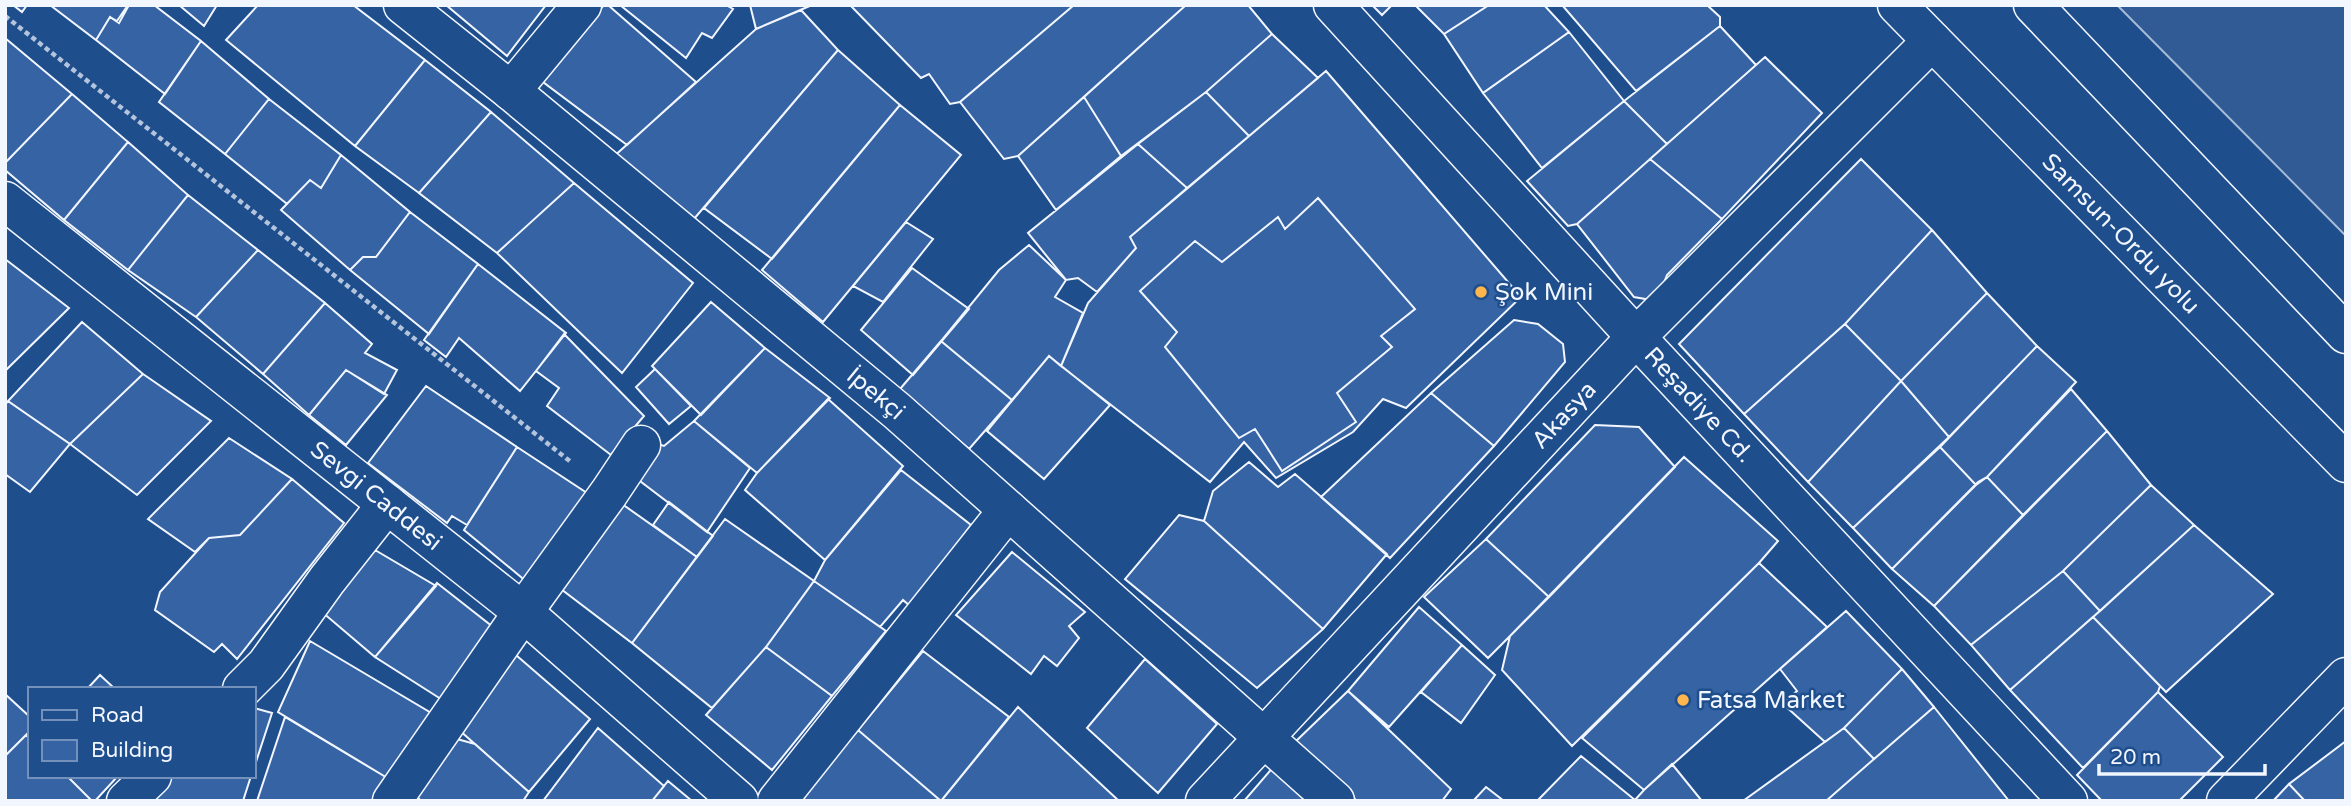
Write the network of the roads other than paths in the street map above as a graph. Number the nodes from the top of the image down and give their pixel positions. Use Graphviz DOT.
graph roads {
  1 [pos="403,5"];
  2 [pos="582,5"];
  3 [pos="1333,5"];
  4 [pos="1897,5"];
  5 [pos="2033,5"];
  6 [pos="1932,41"];
  7 [pos="511,91"];
  8 [pos="5,201"];
  9 [pos="2346,334"];
  10 [pos="1636,337"];
  11 [pos="641,445"];
  12 [pos="2346,463"];
  13 [pos="387,505"];
  14 [pos="1008,510"];
  15 [pos="523,612"];
  16 [pos="2346,677"];
  17 [pos="244,687"];
  18 [pos="1263,738"];
  19 [pos="150,778"];
  20 [pos="126,801"];
  21 [pos="391,801"];
  22 [pos="738,801"];
  23 [pos="778,801"];
  24 [pos="1205,801"];
  25 [pos="1335,801"];
  26 [pos="2068,801"];
  27 [pos="2226,801"];
  1 -- 7 [label="main road, İpekçi"];
  2 -- 7 [label="main road"];
  3 -- 10 [label="main road, Reşadiye Cd."];
  4 -- 6 [label="main road, Samsun-Ordu yolu"];
  5 -- 9 [label="main road"];
  6 -- 10 [label="main road, Akasya"];
  6 -- 12 [label="main road, Samsun-Ordu yolu"];
  7 -- 14 [label="main road, İpekçi"];
  8 -- 13 [label="main road, Sevgi Caddesi"];
  10 -- 18 [label="main road, Akasya"];
  10 -- 26 [label="main road, Reşadiye Cd."];
  11 -- 15 [label="main road"];
  13 -- 15 [label="main road, Sevgi Caddesi"];
  13 -- 17 [label="main road"];
  14 -- 18 [label="main road, İpekçi"];
  14 -- 23 [label="main road"];
  15 -- 21 [label="main road"];
  15 -- 22 [label="main road, Sevgi Caddesi"];
  16 -- 27 [label="main road"];
  18 -- 24 [label="main road, Akasya"];
  18 -- 25 [label="main road, İpekçi"];
  19 -- 20 [label="main road"];
}
